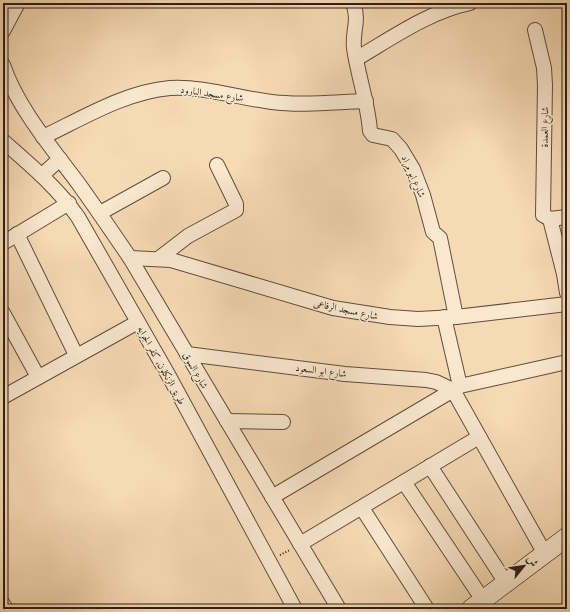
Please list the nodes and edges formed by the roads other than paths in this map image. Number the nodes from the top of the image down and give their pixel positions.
1 (18, 3) edge
2 (353, 3) edge
3 (470, 3) edge
4 (535, 30) dead end
5 (3, 31) edge
6 (356, 59) junction
7 (3, 67) edge
8 (366, 101) junction
9 (43, 137) junction
10 (3, 141) edge
11 (60, 159) junction
12 (218, 165) dead end
13 (42, 175) junction
14 (163, 178) dead end
15 (69, 203) junction
16 (100, 212) junction
17 (567, 216) edge
18 (550, 219) junction
19 (113, 233) junction
20 (17, 234) junction
21 (3, 242) edge
22 (93, 242) junction
23 (130, 258) junction
24 (158, 259) junction
25 (566, 274) edge
26 (567, 293) edge
27 (567, 304) edge
28 (3, 313) edge
29 (450, 317) junction
30 (138, 322) junction
31 (187, 354) junction
32 (76, 355) junction
33 (567, 362) edge
34 (38, 377) junction
35 (456, 388) junction
36 (3, 397) edge
37 (226, 421) junction
38 (284, 422) dead end
39 (479, 437) junction
40 (430, 466) junction
41 (404, 482) junction
42 (272, 497) junction
43 (362, 508) junction
44 (567, 537) edge
45 (300, 544) junction
46 (545, 554) junction
47 (506, 583) junction
48 (3, 604) edge
49 (477, 604) edge
50 (6, 609) edge
51 (296, 609) edge
52 (339, 609) edge
53 (427, 609) edge

1 - 5 street
2 - 6 street, شارع ابو مراد
3 - 6 street
4 - 18 street, شارع العمدة
6 - 8 street, شارع ابو مراد
7 - 9 street, شارع السوق
8 - 9 street, شارع مسجد البارود
8 - 29 street, شارع ابو مراد
9 - 11 street, شارع السوق
10 - 13 street, طريق الزنكلون, كفر الجرايه
11 - 13 street
11 - 16 street, شارع السوق
12 - 24 street
13 - 15 street, طريق الزنكلون, كفر الجرايه
14 - 16 street
15 - 20 street
15 - 22 street, طريق الزنكلون, كفر الجرايه
16 - 19 street, شارع السوق
17 - 18 street
18 - 25 street
19 - 22 street
19 - 23 street, شارع السوق
20 - 21 street
20 - 32 street
22 - 30 street, طريق الزنكلون, كفر الجرايه
23 - 24 street, شارع مسجد الرفاعى
23 - 31 street, شارع السوق
24 - 29 street, شارع مسجد الرفاعى
25 - 26 street
27 - 29 street, شارع مسجد الرفاعى
28 - 34 street
29 - 35 street
30 - 32 street
30 - 51 street, طريق الزنكلون, كفر الجرايه
31 - 35 street, شارع ابو السعود
31 - 37 street, شارع السوق
32 - 34 street
33 - 35 street
34 - 36 street
35 - 39 street
35 - 42 street
37 - 38 street
37 - 42 street, شارع السوق
39 - 40 street
39 - 46 street
40 - 41 street
40 - 47 street
41 - 43 street
41 - 49 street
42 - 45 street, شارع السوق
43 - 45 street
43 - 53 street
44 - 46 street
45 - 52 street, شارع السوق
46 - 47 street
47 - 49 street
48 - 50 street

